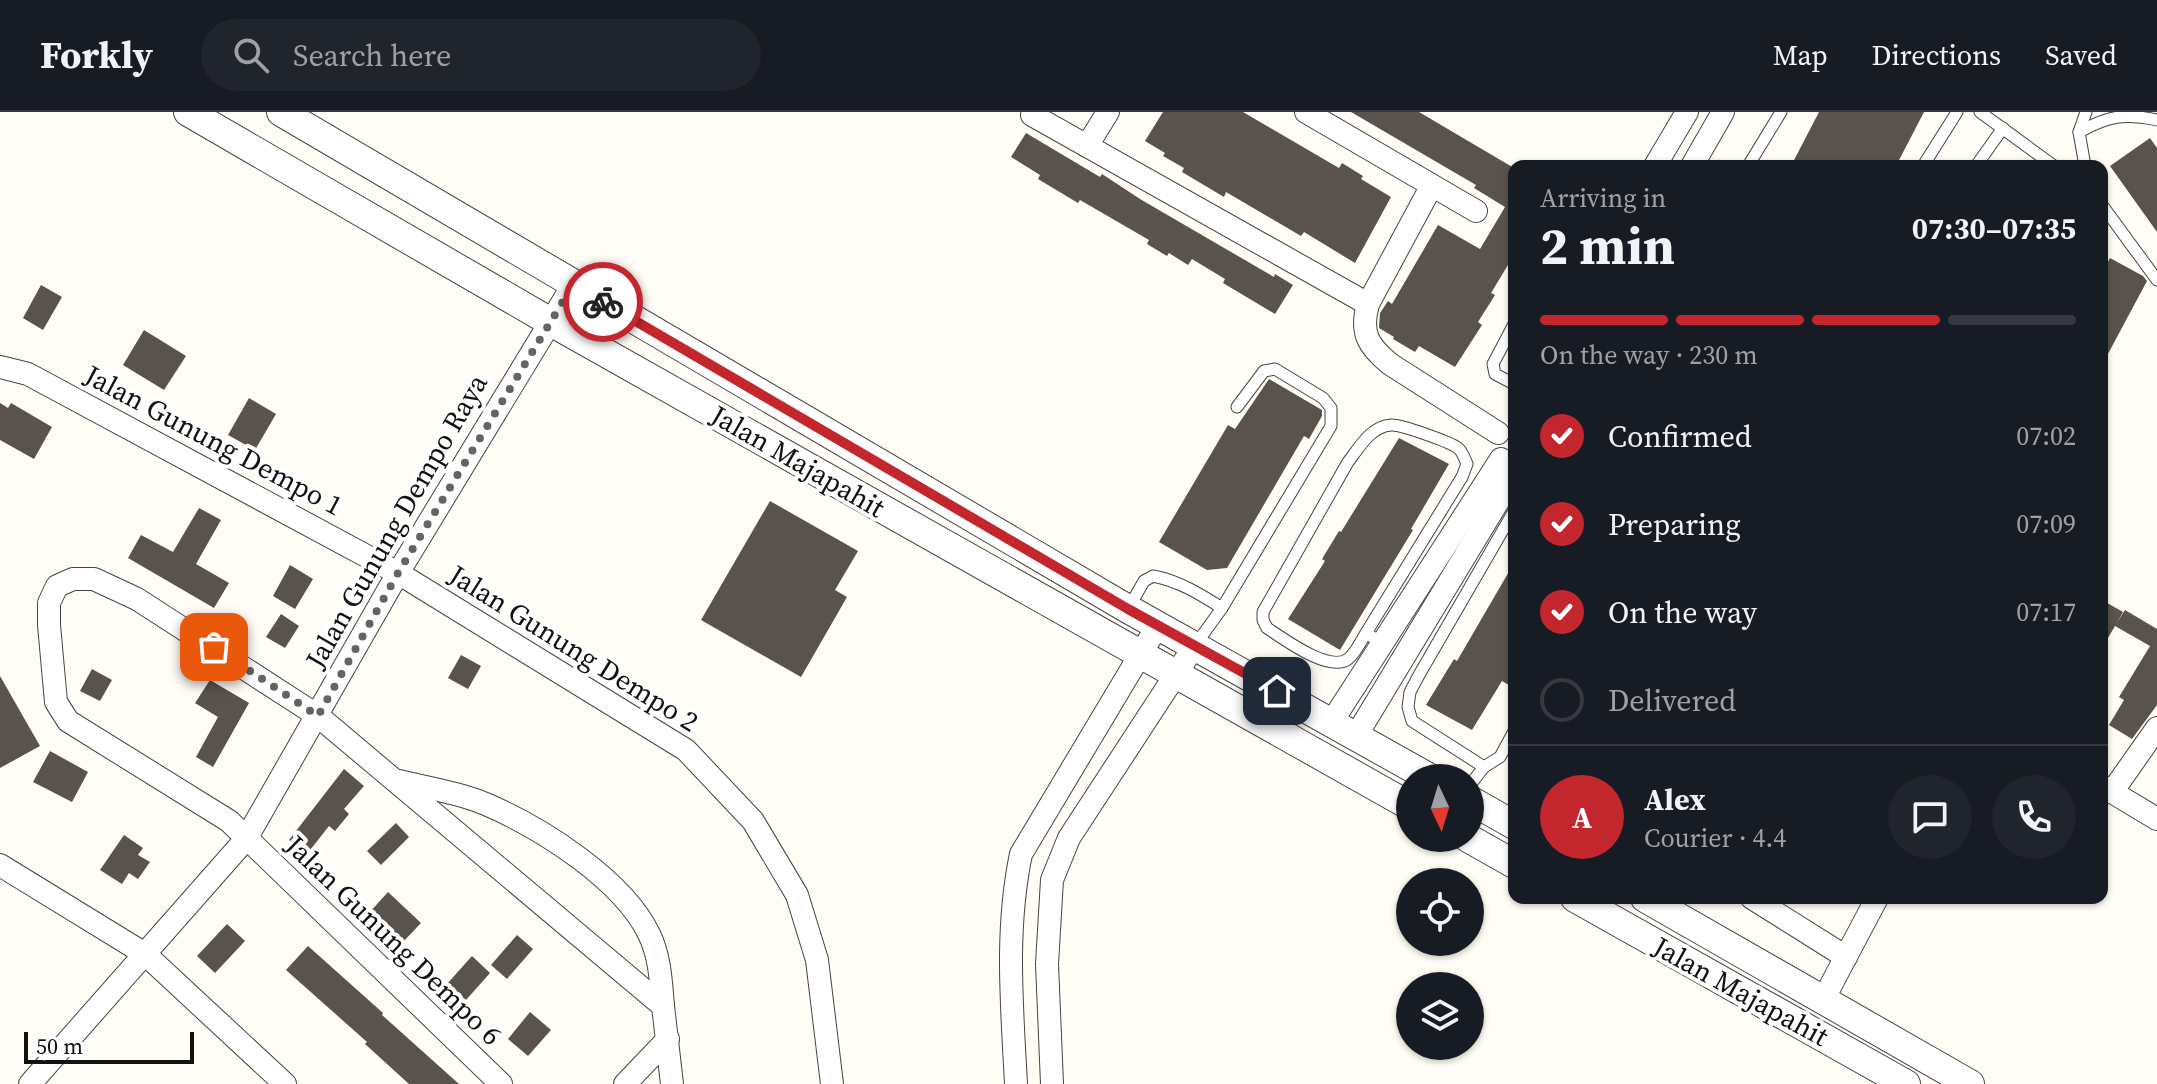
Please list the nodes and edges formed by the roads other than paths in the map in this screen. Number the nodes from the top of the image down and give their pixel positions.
1 (188, 112) edge
2 (281, 112) edge
3 (1108, 112) edge
4 (1306, 112) edge
5 (1687, 112) edge
6 (1723, 112) edge
7 (1781, 112) edge
8 (1957, 112) edge
9 (1980, 112) edge
10 (2086, 112) edge
11 (1032, 115) dead end
12 (2157, 120) edge
13 (2003, 128) junction
14 (2079, 132) junction
15 (1087, 146) junction
16 (1659, 160) edge
17 (1695, 160) edge
18 (1752, 160) edge
19 (1927, 160) edge
20 (1980, 160) edge
21 (2046, 160) edge
22 (2084, 160) edge
23 (1431, 187) junction
24 (1476, 211) dead end
25 (2108, 213) edge
26 (2157, 280) edge
27 (573, 285) junction
28 (1368, 304) junction
29 (549, 321) junction
30 (1508, 335) edge
31 (0, 367) edge
32 (1508, 381) edge
33 (1237, 407) dead end
34 (1506, 428) edge
35 (1508, 464) edge
36 (1508, 470) edge
37 (1508, 470) edge
38 (1508, 521) edge
39 (398, 573) junction
40 (1222, 608) junction
41 (1128, 609) junction
42 (1158, 625) junction
43 (1374, 638) junction
44 (1195, 645) junction
45 (1140, 656) junction
46 (1177, 676) junction
47 (318, 716) junction
48 (2157, 728) edge
49 (1344, 730) junction
50 (1508, 742) edge
51 (1405, 764) edge
52 (1479, 764) edge
53 (1484, 767) edge
54 (394, 780) junction
55 (2108, 788) edge
56 (2108, 790) edge
57 (1396, 798) edge
58 (1484, 808) edge
59 (2157, 819) edge
60 (1508, 822) edge
61 (246, 839) junction
62 (1484, 847) edge
63 (1508, 861) edge
64 (0, 865) edge
65 (1586, 904) edge
66 (1655, 904) edge
67 (1762, 904) edge
68 (1874, 904) edge
69 (145, 954) junction
70 (1846, 957) junction
71 (1823, 1000) junction
72 (663, 1006) junction
73 (1879, 1032) junction
74 (668, 1039) junction
75 (1863, 1059) junction
76 (30, 1084) edge
77 (285, 1084) edge
78 (501, 1084) edge
79 (625, 1084) edge
80 (672, 1084) edge
81 (832, 1084) edge
82 (1016, 1084) edge
83 (1052, 1084) edge
84 (1906, 1084) edge
85 (1970, 1084) edge

1 - 29 street, Jalan Majapahit
2 - 27 street, Jalan Majapahit
3 - 15 street
4 - 23 street
5 - 16 street
6 - 17 street
7 - 18 lane
8 - 19 lane
9 - 13 lane
10 - 14 lane
11 - 15 street
12 - 14 lane
13 - 20 lane
13 - 21 lane
14 - 22 lane
15 - 28 street
23 - 24 street
23 - 28 street
25 - 26 lane
27 - 29 street, Jalan Gunung Dempo Raya
27 - 41 street, Jalan Majapahit
28 - 34 street
29 - 39 street, Jalan Gunung Dempo Raya
29 - 45 street, Jalan Majapahit
30 - 32 lane
31 - 39 street, Jalan Gunung Dempo 1
33 - 40 lane
34 - 35 street
36 - 43 street
37 - 49 street
38 - 52 lane
39 - 47 street, Jalan Gunung Dempo Raya
39 - 81 street, Jalan Gunung Dempo 2
40 - 41 lane
40 - 44 lane
41 - 42 street, Jalan Majapahit
42 - 44 street, Jalan Majapahit
42 - 45 street
43 - 43 lane
43 - 49 street
44 - 46 street
44 - 49 street, Jalan Majapahit
45 - 46 street, Jalan Majapahit
45 - 82 street
46 - 57 street, Jalan Majapahit
46 - 83 street
47 - 54 street
47 - 61 street, Jalan Gunung Dempo Raya
47 - 61 street, Jalan Gunung Dempo 6
48 - 55 street
49 - 51 street, Jalan Majapahit
50 - 53 lane
54 - 72 street
54 - 72 street
56 - 59 street
58 - 60 street
61 - 69 street, Jalan Gunung Dempo Raya
61 - 78 street, Jalan Gunung Dempo 6
62 - 63 street
64 - 69 street
65 - 75 street, Jalan Majapahit
66 - 71 street, Jalan Majapahit
67 - 70 street
68 - 70 street
69 - 76 street, Jalan Gunung Dempo Raya
69 - 77 street
70 - 71 street
71 - 73 street, Jalan Majapahit
72 - 74 street
73 - 75 street
73 - 85 street, Jalan Majapahit
74 - 79 street
74 - 80 street
75 - 84 street, Jalan Majapahit

